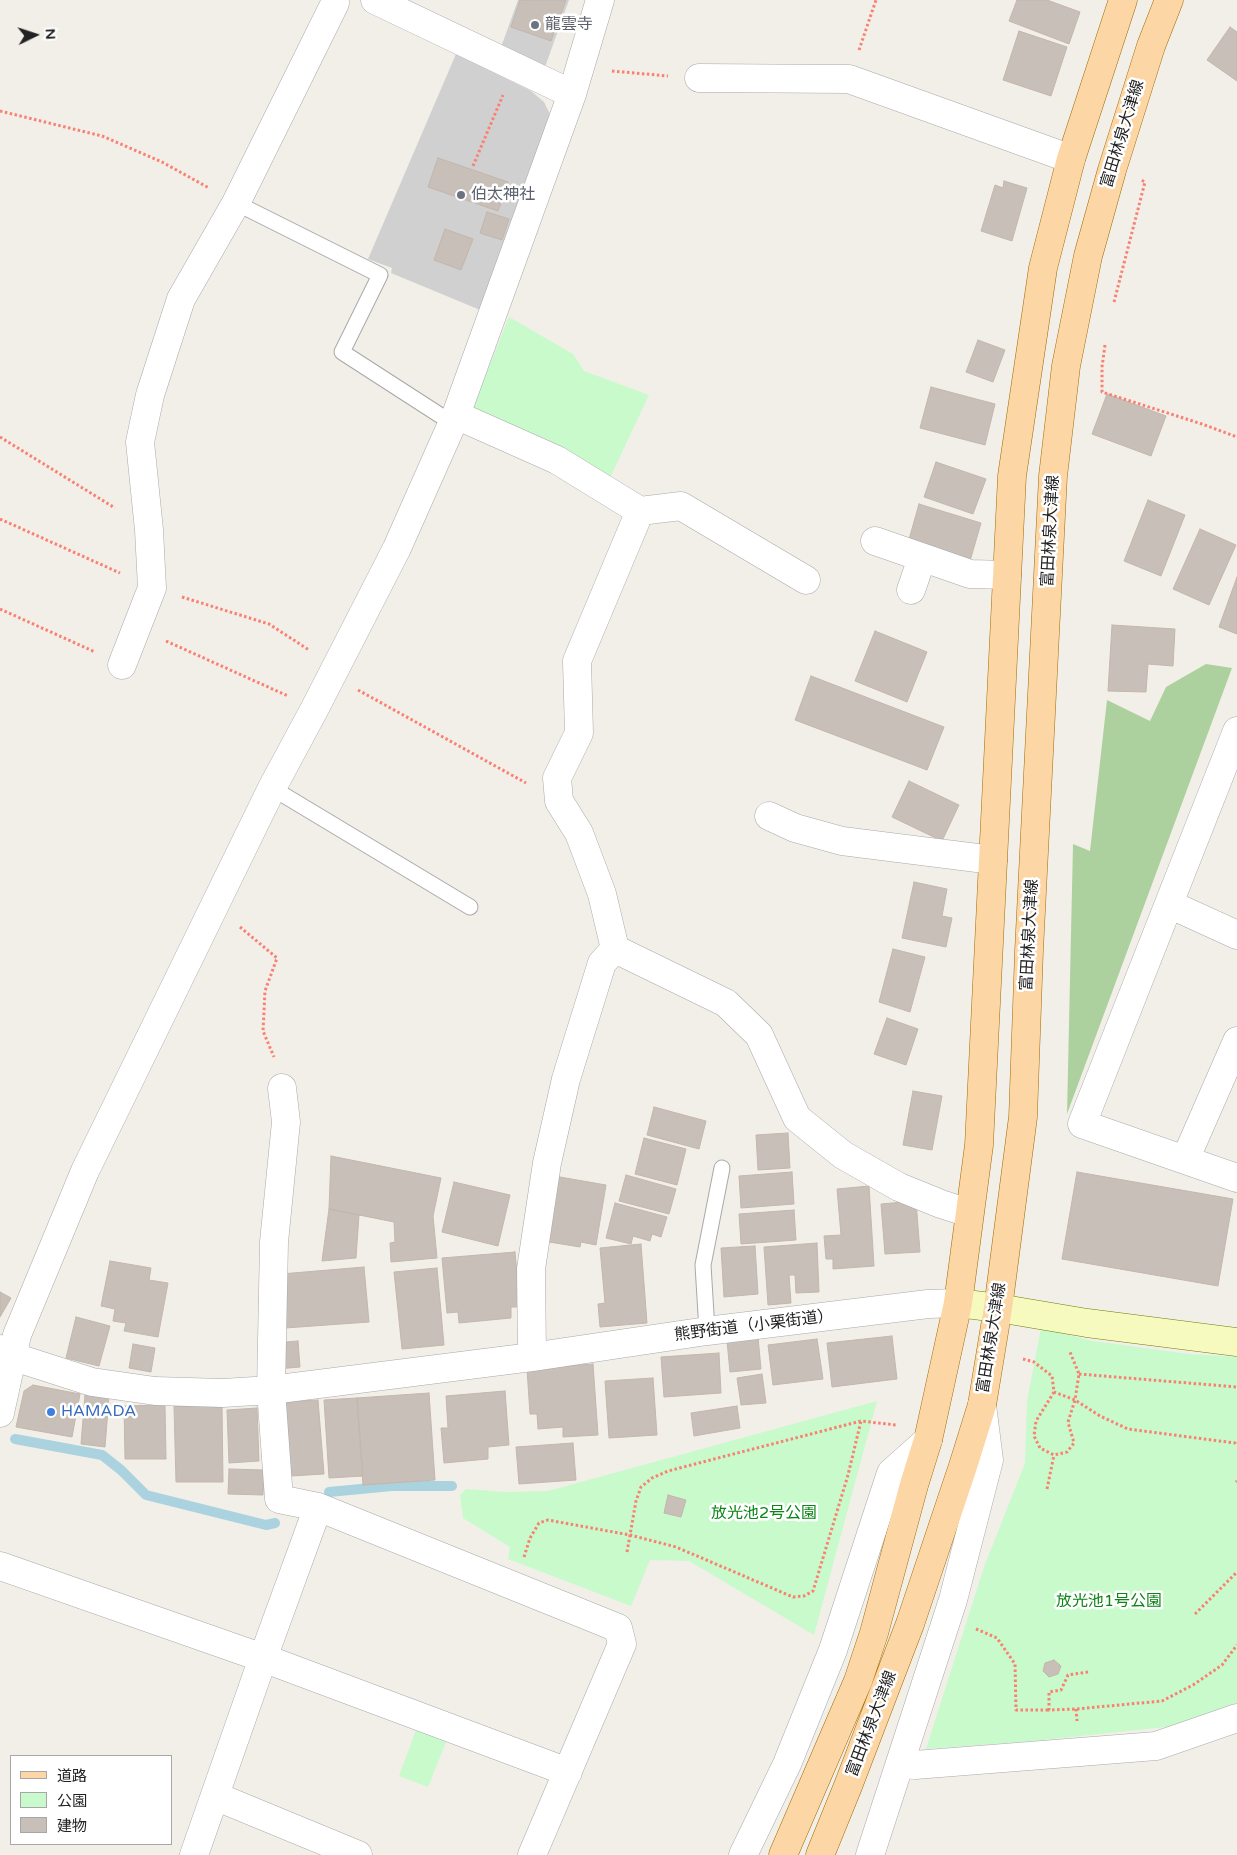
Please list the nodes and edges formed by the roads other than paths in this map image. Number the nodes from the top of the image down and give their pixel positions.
1 (375, 0) edge
2 (600, 0) edge
3 (1123, 0) edge
4 (1169, 0) edge
5 (333, 1) edge
6 (699, 78) road end
7 (576, 81) junction
8 (1071, 158) junction
9 (236, 203) junction
10 (454, 419) junction
11 (640, 511) junction
12 (875, 541) dead end
13 (922, 558) junction
14 (1007, 575) junction
15 (806, 580) dead end
16 (911, 590) dead end
17 (122, 665) road end
18 (1237, 731) edge
19 (272, 788) junction
20 (769, 816) dead end
21 (994, 860) junction
22 (1169, 904) junction
23 (470, 906) dead end
24 (1237, 935) edge
25 (615, 949) junction
26 (1237, 1041) edge
27 (282, 1088) road end
28 (1185, 1160) junction
29 (722, 1168) dead end
30 (1237, 1178) edge
31 (969, 1213) junction
32 (958, 1303) junction
33 (998, 1308) junction
34 (707, 1331) junction
35 (1237, 1342) edge
36 (7, 1353) edge
37 (532, 1357) junction
38 (271, 1390) junction
39 (982, 1405) junction
40 (0, 1413) edge
41 (928, 1440) junction
42 (318, 1507) junction
43 (0, 1566) edge
44 (262, 1658) junction
45 (1237, 1718) edge
46 (900, 1763) junction
47 (568, 1772) junction
48 (215, 1796) junction
49 (194, 1855) edge
50 (358, 1855) edge
51 (532, 1855) edge
52 (743, 1855) edge
53 (783, 1855) edge
54 (820, 1855) edge
55 (870, 1855) edge

1 - 7 street
2 - 7 street
3 - 8 main road, 富田林泉大津線
4 - 33 main road, 富田林泉大津線
5 - 9 street
6 - 8 street
7 - 10 street
8 - 14 main road, 富田林泉大津線
9 - 10 lane
9 - 17 street
10 - 11 street
10 - 19 street
11 - 15 street
11 - 25 street
12 - 13 street
13 - 14 street
13 - 16 street
14 - 21 main road, 富田林泉大津線
18 - 22 street
19 - 23 lane
19 - 36 street
20 - 21 street
21 - 31 main road, 富田林泉大津線
22 - 24 street
22 - 28 street
25 - 31 street
25 - 37 street
26 - 28 street
27 - 38 street
28 - 30 street
29 - 34 lane
31 - 32 main road, 富田林泉大津線
32 - 33 street, 熊野街道（小栗街道）
32 - 34 street, 熊野街道（小栗街道）
32 - 41 main road, 富田林泉大津線
33 - 35 street, 熊野街道（小栗街道）
33 - 39 main road, 富田林泉大津線
34 - 37 street, 熊野街道（小栗街道）
36 - 38 street, 熊野街道（小栗街道）
36 - 40 street
37 - 38 street, 熊野街道（小栗街道）
38 - 42 street
39 - 46 street
39 - 54 main road, 富田林泉大津線
41 - 52 street
41 - 53 main road, 富田林泉大津線
42 - 44 street
42 - 47 street
43 - 44 street
44 - 47 street
44 - 48 street
45 - 46 street
46 - 55 street
47 - 51 street
48 - 49 street
48 - 50 street

